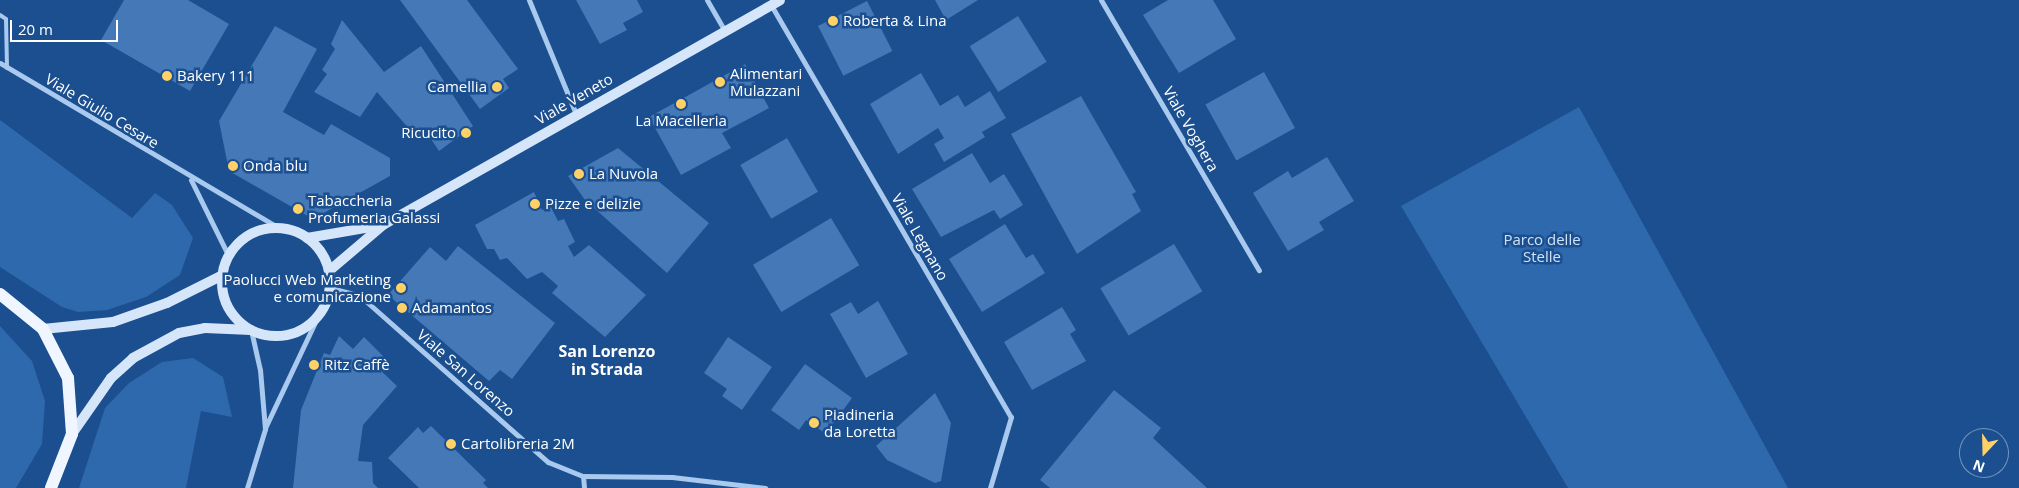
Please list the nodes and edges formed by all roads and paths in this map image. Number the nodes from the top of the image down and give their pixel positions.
1 (529, 0) edge
2 (707, 0) edge
3 (1101, 0) edge
4 (776, 3) edge
5 (0, 15) edge
6 (725, 31) junction
7 (0, 63) edge
8 (7, 68) junction
9 (576, 114) junction
10 (191, 180) junction
11 (382, 225) junction
12 (281, 229) junction
13 (306, 238) junction
14 (229, 256) junction
15 (1259, 270) dead end
16 (329, 271) junction
17 (223, 275) junction
18 (330, 288) junction
19 (0, 294) edge
20 (317, 318) junction
21 (43, 330) junction
22 (251, 330) junction
23 (265, 429) junction
24 (72, 434) junction
25 (583, 476) junction
26 (51, 488) edge
27 (247, 488) edge
28 (584, 488) edge
29 (765, 488) edge
30 (990, 488) edge

1 - 9 street
2 - 6 street
3 - 15 street, Viale Voghera
4 - 6 main road, Viale Veneto
4 - 30 street, Viale Legnano
5 - 8 lane
6 - 9 main road, Viale Veneto
7 - 8 street, Viale Giulio Cesare
8 - 10 street, Viale Giulio Cesare
9 - 11 main road, Viale Veneto
10 - 12 street, Viale Giulio Cesare
10 - 14 street
11 - 13 main road, Viale Veneto
11 - 16 main road, Viale Veneto
12 - 13 main road
12 - 14 main road
13 - 16 main road
14 - 17 main road
16 - 18 main road
17 - 21 main road
17 - 22 main road
18 - 20 main road
18 - 25 street, Viale San Lorenzo
19 - 21 main road
20 - 22 main road
20 - 23 street
21 - 24 main road
22 - 23 street
22 - 24 main road
23 - 27 street
24 - 26 main road
25 - 28 street
25 - 29 street, Viale San Lorenzo

